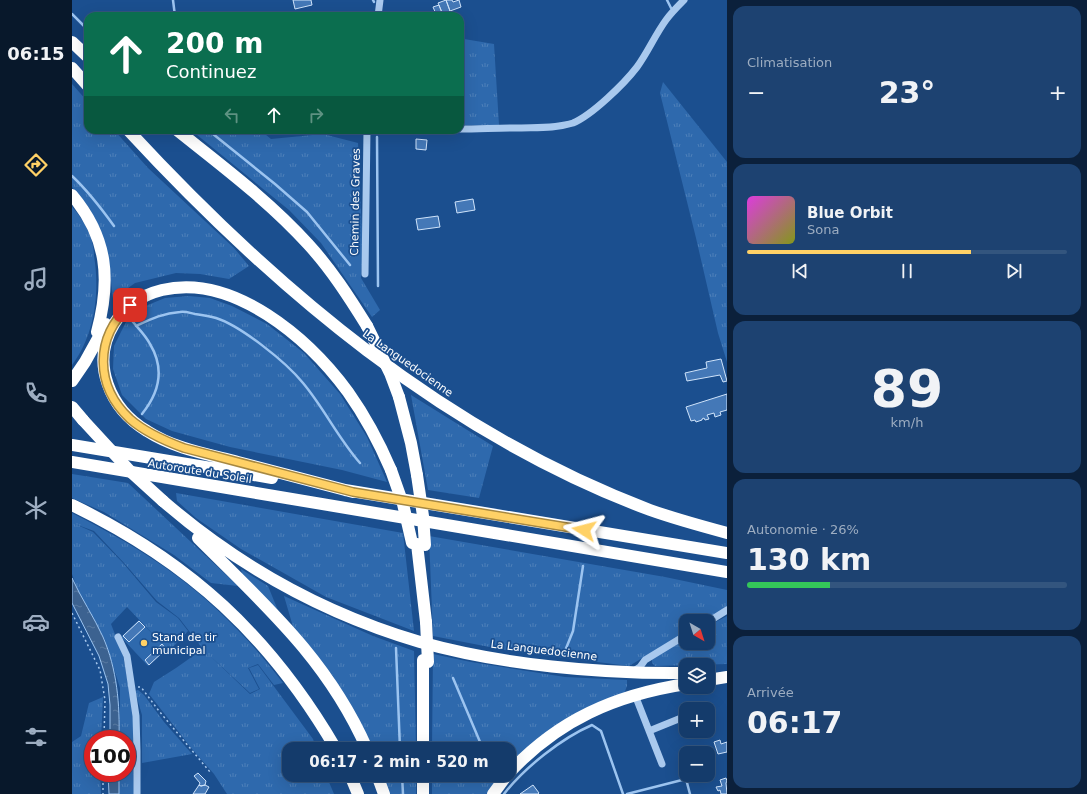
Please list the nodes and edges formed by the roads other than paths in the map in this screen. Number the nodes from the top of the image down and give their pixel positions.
1 (380, 0) edge
2 (684, 0) edge
3 (378, 12) edge
4 (72, 42) edge
5 (84, 53) edge
6 (72, 68) edge
7 (84, 82) edge
8 (464, 129) edge
9 (132, 134) edge
10 (182, 134) edge
11 (367, 134) edge
12 (72, 195) edge
13 (365, 274) dead end
14 (93, 348) junction
15 (72, 381) edge
16 (72, 407) edge
17 (72, 445) edge
18 (72, 462) edge
19 (394, 470) junction
20 (353, 492) junction
21 (162, 501) junction
22 (72, 505) edge
23 (727, 533) edge
24 (418, 544) junction
25 (727, 554) edge
26 (727, 572) edge
27 (727, 610) edge
28 (715, 618) edge
29 (118, 637) dead end
30 (679, 639) edge
31 (426, 661) junction
32 (634, 672) junction
33 (715, 672) edge
34 (727, 672) edge
35 (679, 673) edge
36 (727, 677) edge
37 (715, 679) edge
38 (679, 686) edge
39 (635, 695) junction
40 (679, 719) edge
41 (649, 731) junction
42 (332, 742) edge
43 (363, 742) edge
44 (423, 742) edge
45 (428, 742) edge
46 (662, 764) dead end
47 (516, 765) edge
48 (353, 782) edge
49 (380, 782) edge
50 (423, 782) edge
51 (428, 782) edge
52 (502, 782) edge
53 (137, 794) edge
54 (358, 794) edge
55 (384, 794) edge
56 (423, 794) edge
57 (428, 794) edge
58 (493, 794) edge

1 - 3 street
2 - 8 street
4 - 5 highway
6 - 7 highway
9 - 23 highway, La Languedocienne
10 - 24 highway, bridge
11 - 13 street, Chemin des Graves
12 - 14 highway
14 - 15 highway
14 - 19 highway
16 - 21 highway, La Languedocienne, bridge
17 - 20 highway, Autoroute du Soleil
18 - 26 highway, Autoroute du Soleil
19 - 20 highway
19 - 24 highway
20 - 25 highway, Autoroute du Soleil
21 - 32 highway, La Languedocienne
21 - 43 highway
22 - 42 highway
24 - 31 highway, bridge
27 - 28 street
29 - 53 street
30 - 32 street
31 - 44 highway
31 - 45 highway
32 - 35 highway, La Languedocienne
33 - 34 highway
36 - 37 highway
38 - 39 highway
39 - 41 street
39 - 47 highway
40 - 41 street
41 - 46 street
48 - 54 highway
49 - 55 highway
50 - 56 highway
51 - 57 highway
52 - 58 highway

